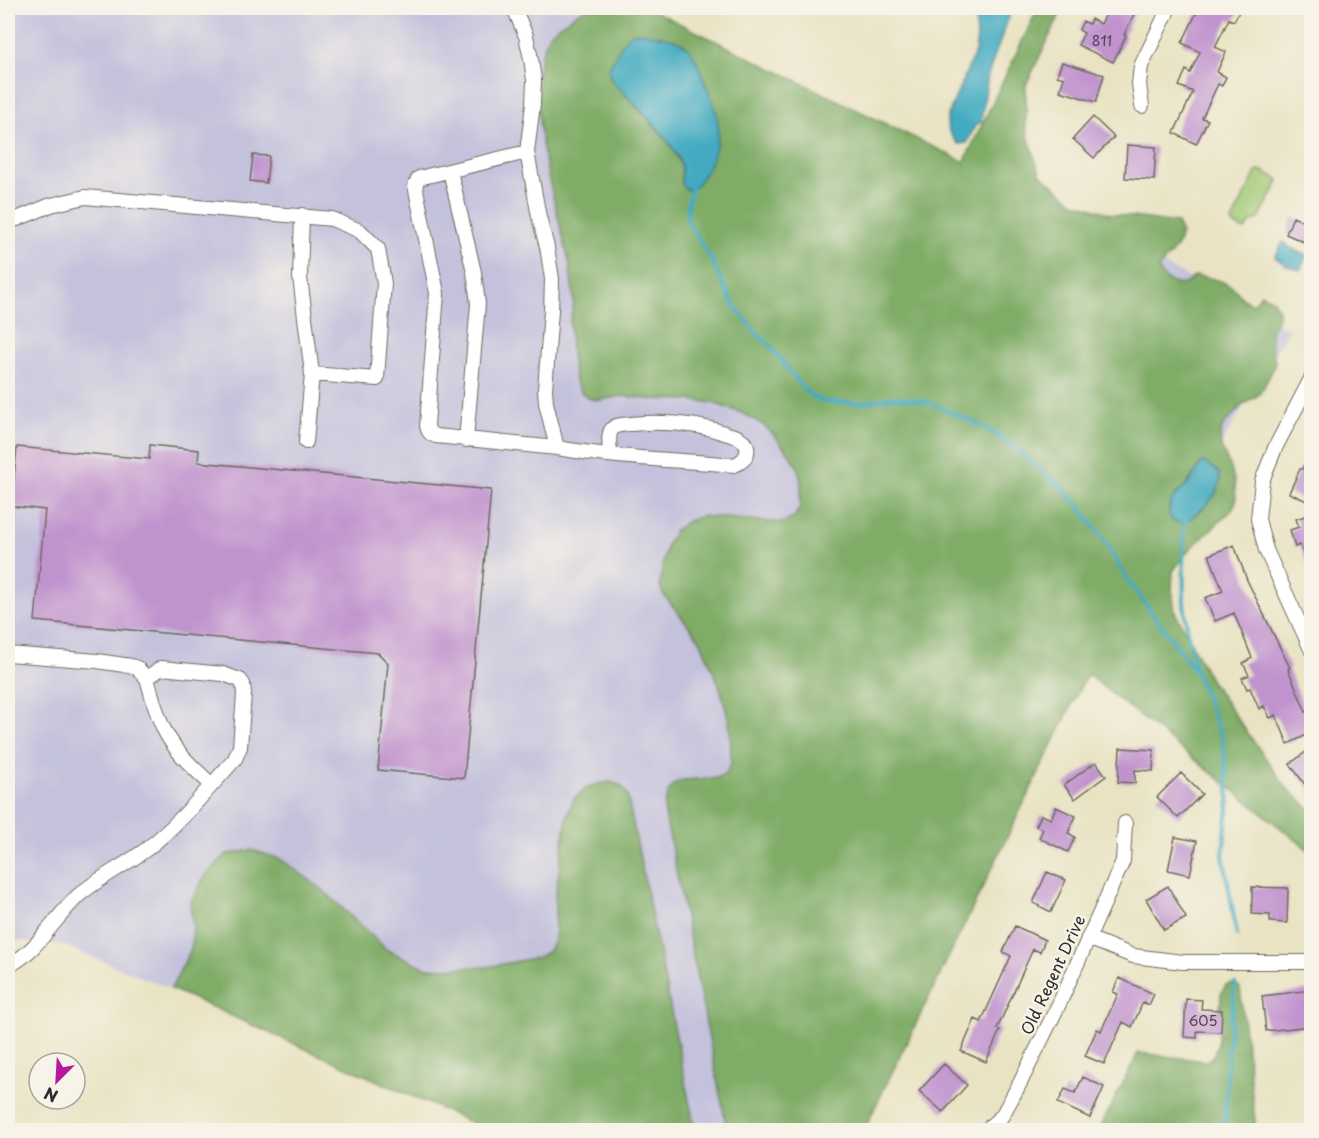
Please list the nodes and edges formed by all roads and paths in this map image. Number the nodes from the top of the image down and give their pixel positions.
1 (514, 8) edge
2 (1169, 8) edge
3 (1142, 106) dead end
4 (527, 152) junction
5 (450, 171) junction
6 (303, 215) junction
7 (8, 218) edge
8 (312, 374) junction
9 (1311, 377) edge
10 (466, 440) junction
11 (306, 442) dead end
12 (557, 448) junction
13 (610, 454) junction
14 (1311, 651) edge
15 (8, 654) edge
16 (147, 678) junction
17 (212, 785) junction
18 (1125, 823) dead end
19 (1088, 938) junction
20 (1311, 962) edge
21 (8, 966) edge
22 (986, 1131) edge

1 - 4 street
2 - 3 street
4 - 5 street
4 - 12 street
5 - 10 street
5 - 10 street
6 - 7 street
6 - 8 street
6 - 8 street
8 - 11 street
9 - 14 street
10 - 12 street
12 - 13 street
13 - 13 street
15 - 16 street
16 - 17 street
16 - 17 street
17 - 21 street
18 - 19 street, Old Regent Drive
19 - 20 street
19 - 22 street, Old Regent Drive

